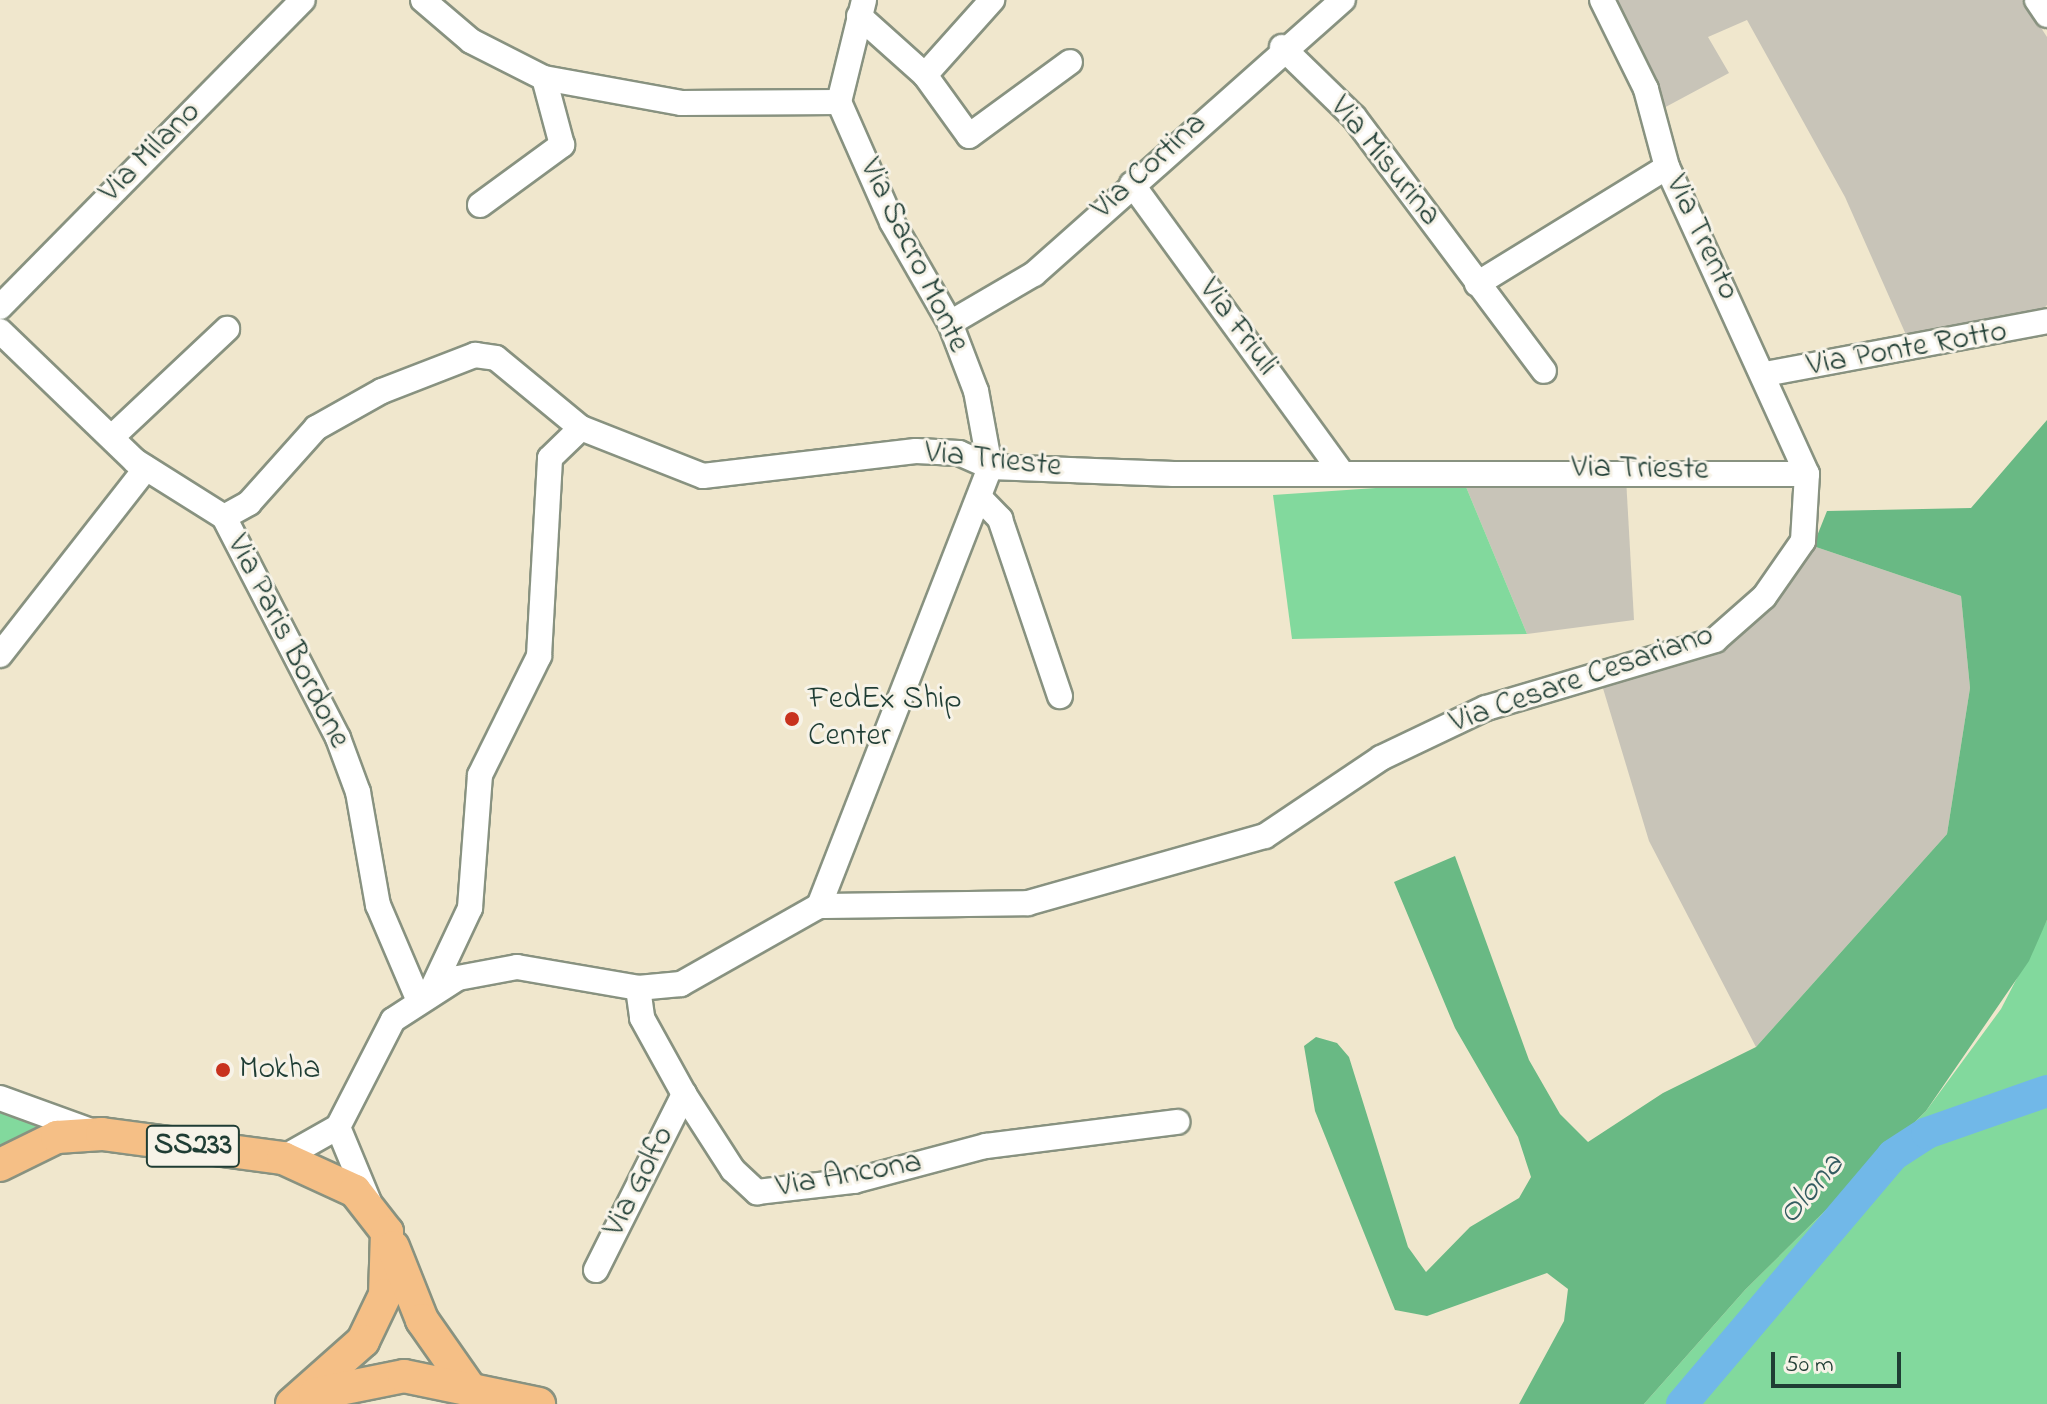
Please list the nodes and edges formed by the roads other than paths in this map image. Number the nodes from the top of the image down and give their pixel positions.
1 (303, 0) edge
2 (423, 0) edge
3 (992, 0) edge
4 (1343, 0) edge
5 (1602, 0) edge
6 (2037, 0) edge
7 (861, 8) edge
8 (2047, 15) edge
9 (1288, 43) junction
10 (1070, 62) dead end
11 (925, 75) junction
12 (544, 78) junction
13 (839, 102) junction
14 (1667, 167) junction
15 (1132, 184) junction
16 (480, 205) dead end
17 (1477, 284) junction
18 (0, 307) edge
19 (2047, 321) edge
20 (950, 323) junction
21 (227, 329) dead end
22 (0, 331) edge
23 (1544, 371) dead end
24 (1765, 374) junction
25 (581, 428) junction
26 (112, 437) junction
27 (990, 467) junction
28 (146, 468) junction
29 (1342, 473) junction
30 (1807, 474) junction
31 (981, 499) junction
32 (224, 517) junction
33 (0, 655) edge
34 (1060, 696) dead end
35 (819, 906) junction
36 (638, 988) junction
37 (424, 995) junction
38 (684, 1094) junction
39 (0, 1098) edge
40 (1177, 1122) dead end
41 (338, 1127) junction
42 (102, 1134) junction
43 (283, 1158) junction
44 (0, 1165) edge
45 (379, 1219) junction
46 (596, 1270) dead end
47 (452, 1391) edge
48 (294, 1402) edge
49 (539, 1404) edge

1 - 18 street, Via Milano
2 - 12 street
3 - 11 street
4 - 9 street, Via Cortina
5 - 14 street, Via Trento
6 - 8 street
7 - 11 street
7 - 13 street
9 - 15 street, Via Cortina
9 - 17 street, Via Misurina
10 - 11 street
12 - 13 street
12 - 16 street
13 - 20 street, Via Sacro Monte
14 - 17 street
14 - 24 street, Via Trento
15 - 20 street, Via Cortina
15 - 29 street, Via Friuli
17 - 23 street, Via Misurina
19 - 24 street, Via Ponte Rotto
20 - 27 street, Via Sacro Monte
21 - 26 street
22 - 26 street, Via Paris Bordone
24 - 30 street, Via Trento
25 - 27 street, Via Trieste
25 - 32 street, Via Trieste
25 - 37 street
26 - 28 street, Via Paris Bordone
27 - 29 street, Via Trieste
27 - 31 street, Via Sacro Monte
28 - 32 street, Via Paris Bordone
28 - 33 street
29 - 30 street, Via Trieste
30 - 35 street, Via Cesare Cesariano
31 - 34 street
31 - 35 street, Via Sacro Monte
32 - 37 street, Via Paris Bordone
35 - 36 street, Via Cesare Cesariano
36 - 37 street, Via Cesare Cesariano
36 - 38 street, Via Ancona
37 - 41 street
38 - 40 street, Via Ancona
38 - 46 street, Via Golfo
39 - 42 street
41 - 43 street
41 - 45 street
42 - 43 main road, SS233
42 - 44 main road, SS233
43 - 45 main road, SS233
45 - 47 main road
45 - 48 main road
47 - 48 main road
47 - 49 main road

